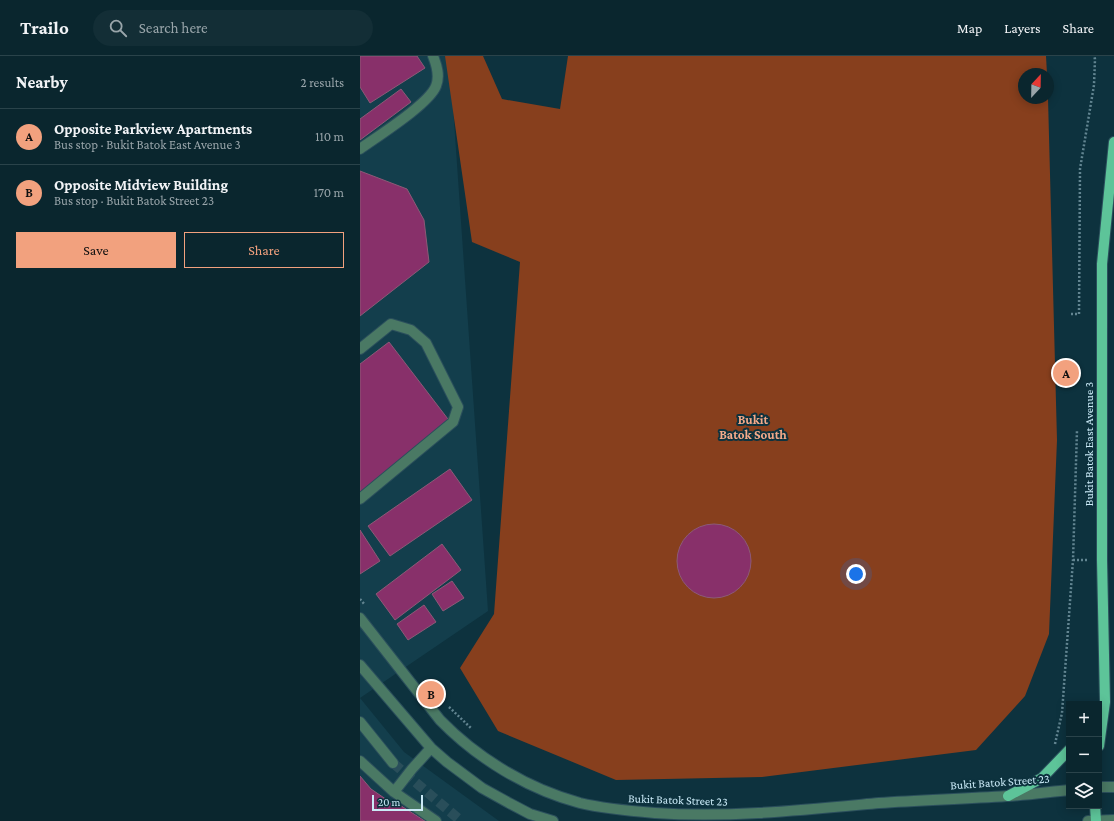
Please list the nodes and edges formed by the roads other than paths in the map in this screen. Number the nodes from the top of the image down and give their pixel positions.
1 (433, 56) edge
2 (1114, 142) edge
3 (360, 149) edge
4 (360, 349) edge
5 (360, 499) edge
6 (360, 618) edge
7 (360, 665) edge
8 (1102, 701) edge
9 (360, 722) edge
10 (431, 748) junction
11 (1066, 753) edge
12 (360, 761) edge
13 (393, 763) tunnel mouth
14 (1102, 787) edge
15 (1114, 787) edge
16 (1066, 790) edge
17 (394, 792) junction
18 (1008, 796) junction
19 (1095, 809) edge
20 (529, 818) edge
21 (695, 818) edge
22 (1114, 820) edge
23 (436, 821) edge
24 (553, 821) edge
25 (1093, 821) edge

1 - 3 street
2 - 8 main road, Bukit Batok East Avenue 3
4 - 5 street
6 - 21 street, Bukit Batok Street 23
7 - 10 street
9 - 13 street
10 - 17 street
10 - 20 street
11 - 18 main road
12 - 17 street
14 - 15 street
16 - 18 street, Bukit Batok Street 23
17 - 23 street
18 - 21 street, Bukit Batok Street 23
19 - 25 main road
20 - 24 street
22 - 25 street

